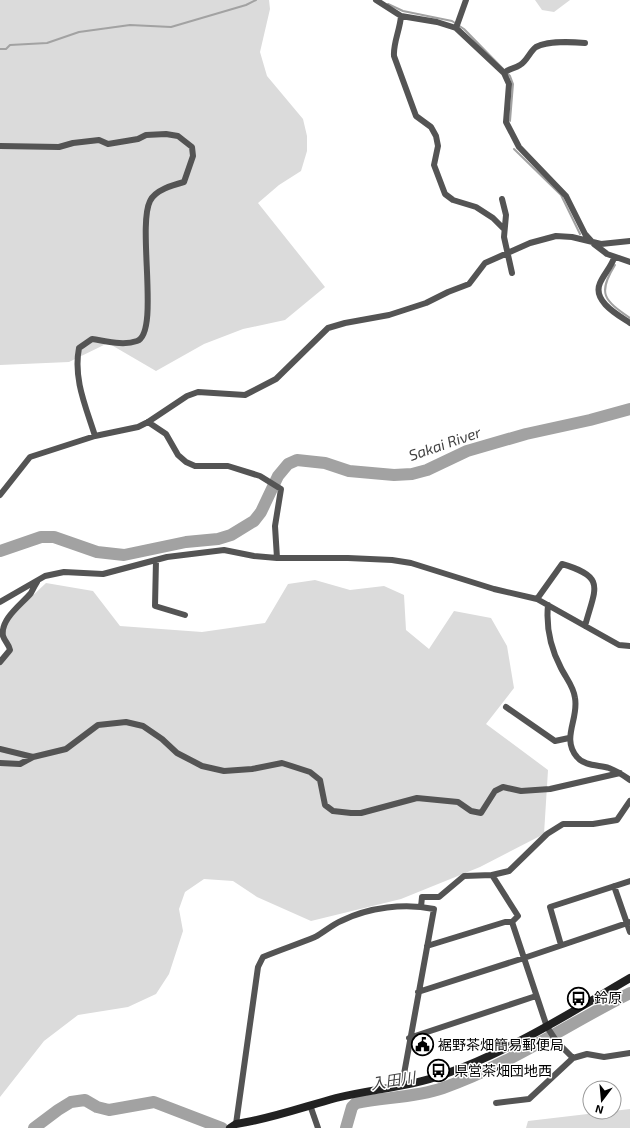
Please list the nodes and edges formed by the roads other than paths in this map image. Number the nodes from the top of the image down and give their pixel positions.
1 (376, 0) edge
2 (466, 0) edge
3 (401, 16) junction
4 (457, 26) junction
5 (585, 43) dead end
6 (505, 72) junction
7 (0, 146) edge
8 (502, 199) dead end
9 (504, 229) junction
10 (630, 240) edge
11 (594, 244) junction
12 (509, 253) junction
13 (614, 258) junction
14 (630, 262) edge
15 (512, 273) dead end
16 (630, 323) edge
17 (148, 422) junction
18 (95, 436) junction
19 (0, 495) edge
20 (277, 558) junction
21 (156, 560) junction
22 (38, 580) junction
23 (537, 599) junction
24 (0, 602) edge
25 (548, 605) junction
26 (185, 615) dead end
27 (585, 626) junction
28 (630, 646) edge
29 (0, 662) edge
30 (506, 707) dead end
31 (570, 738) junction
32 (0, 749) edge
33 (33, 757) junction
34 (0, 763) edge
35 (620, 773) junction
36 (630, 780) edge
37 (630, 801) edge
38 (492, 875) junction
39 (630, 880) edge
40 (614, 886) junction
41 (421, 907) junction
42 (512, 922) junction
43 (629, 922) edge
44 (630, 932) edge
45 (561, 945) junction
46 (427, 946) junction
47 (524, 958) junction
48 (630, 978) edge
49 (418, 992) junction
50 (536, 996) junction
51 (549, 1030) junction
52 (409, 1038) junction
53 (630, 1053) edge
54 (573, 1058) junction
55 (402, 1085) junction
56 (496, 1103) dead end
57 (310, 1105) junction
58 (233, 1126) edge
59 (318, 1128) edge

1 - 3 street
2 - 4 street
3 - 4 street
3 - 9 street
4 - 6 street
5 - 6 street
6 - 11 street
7 - 18 street
8 - 9 street
9 - 12 street
10 - 11 street
11 - 12 street
11 - 13 street
12 - 15 street
12 - 17 street
13 - 14 street
13 - 16 street
17 - 18 street
17 - 20 street
18 - 19 street
20 - 21 street
20 - 23 street
21 - 22 street
21 - 26 street
22 - 24 street
22 - 29 street
23 - 25 street
23 - 27 street
25 - 27 street
25 - 31 street
27 - 28 street
30 - 31 street
31 - 35 street
32 - 33 street
33 - 34 street
33 - 35 street
35 - 36 street
37 - 38 street
38 - 41 street
38 - 42 street
39 - 40 street
40 - 43 street
40 - 45 street
41 - 46 street
41 - 58 street
42 - 46 street
42 - 47 street
43 - 44 street
43 - 45 street
45 - 47 street
46 - 49 street
47 - 49 street
47 - 50 street
48 - 51 street
49 - 52 street
50 - 51 street
50 - 52 street
51 - 54 street
51 - 55 street
52 - 55 street
53 - 54 street
54 - 56 street
55 - 57 street
57 - 58 street
57 - 59 street

